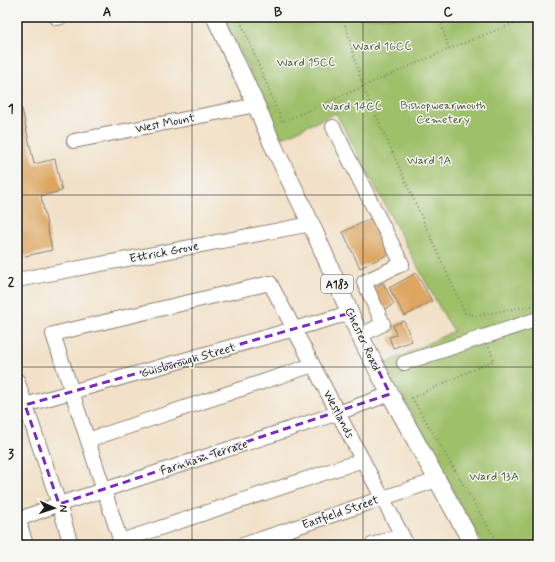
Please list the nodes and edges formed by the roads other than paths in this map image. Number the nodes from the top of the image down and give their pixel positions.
1 (215, 17) edge
2 (256, 105) junction
3 (333, 127) dead end
4 (74, 141) dead end
5 (310, 224) junction
6 (17, 280) edge
7 (350, 312) junction
8 (538, 319) edge
9 (294, 330) junction
10 (360, 336) junction
11 (404, 364) dead end
12 (313, 365) junction
13 (17, 380) edge
14 (72, 392) junction
15 (390, 394) junction
16 (25, 405) junction
17 (338, 413) junction
18 (88, 440) junction
19 (363, 460) junction
20 (438, 480) junction
21 (104, 490) junction
22 (383, 498) junction
23 (59, 504) junction
24 (17, 519) edge
25 (405, 540) edge
26 (122, 543) edge
27 (26, 545) edge
28 (71, 545) edge
29 (243, 545) edge
30 (372, 545) edge
31 (473, 545) edge

1 - 2 main road, Chester Road / A183
2 - 4 street, West Mount
2 - 5 main road, Chester Road / A183
3 - 10 street
5 - 6 street, Ettrick Grove
5 - 7 main road, Chester Road / A183
7 - 9 street, Guisborough Street
7 - 10 main road, Chester Road / A183
8 - 11 street
9 - 12 street, Westlands
9 - 14 street, Guisborough Street
9 - 14 street, Westlands
10 - 15 main road, Chester Road / A183
12 - 17 street, Westlands
12 - 18 street
13 - 16 street
14 - 16 street, Guisborough Street
14 - 18 street
15 - 17 street, Farnham Terrace
15 - 20 main road, Chester Road / A183
16 - 23 street
17 - 19 street, Westlands
17 - 21 street, Farnham Terrace
18 - 21 street
19 - 22 street, Westlands
19 - 26 street
20 - 22 street, Eastfield Street
20 - 31 main road, Chester Road / A183
21 - 23 street, Farnham Terrace
21 - 26 street
22 - 25 street, Westlands
22 - 29 street, Eastfield Street
23 - 24 street, Farnham Terrace
23 - 28 street
24 - 27 street
25 - 30 street

